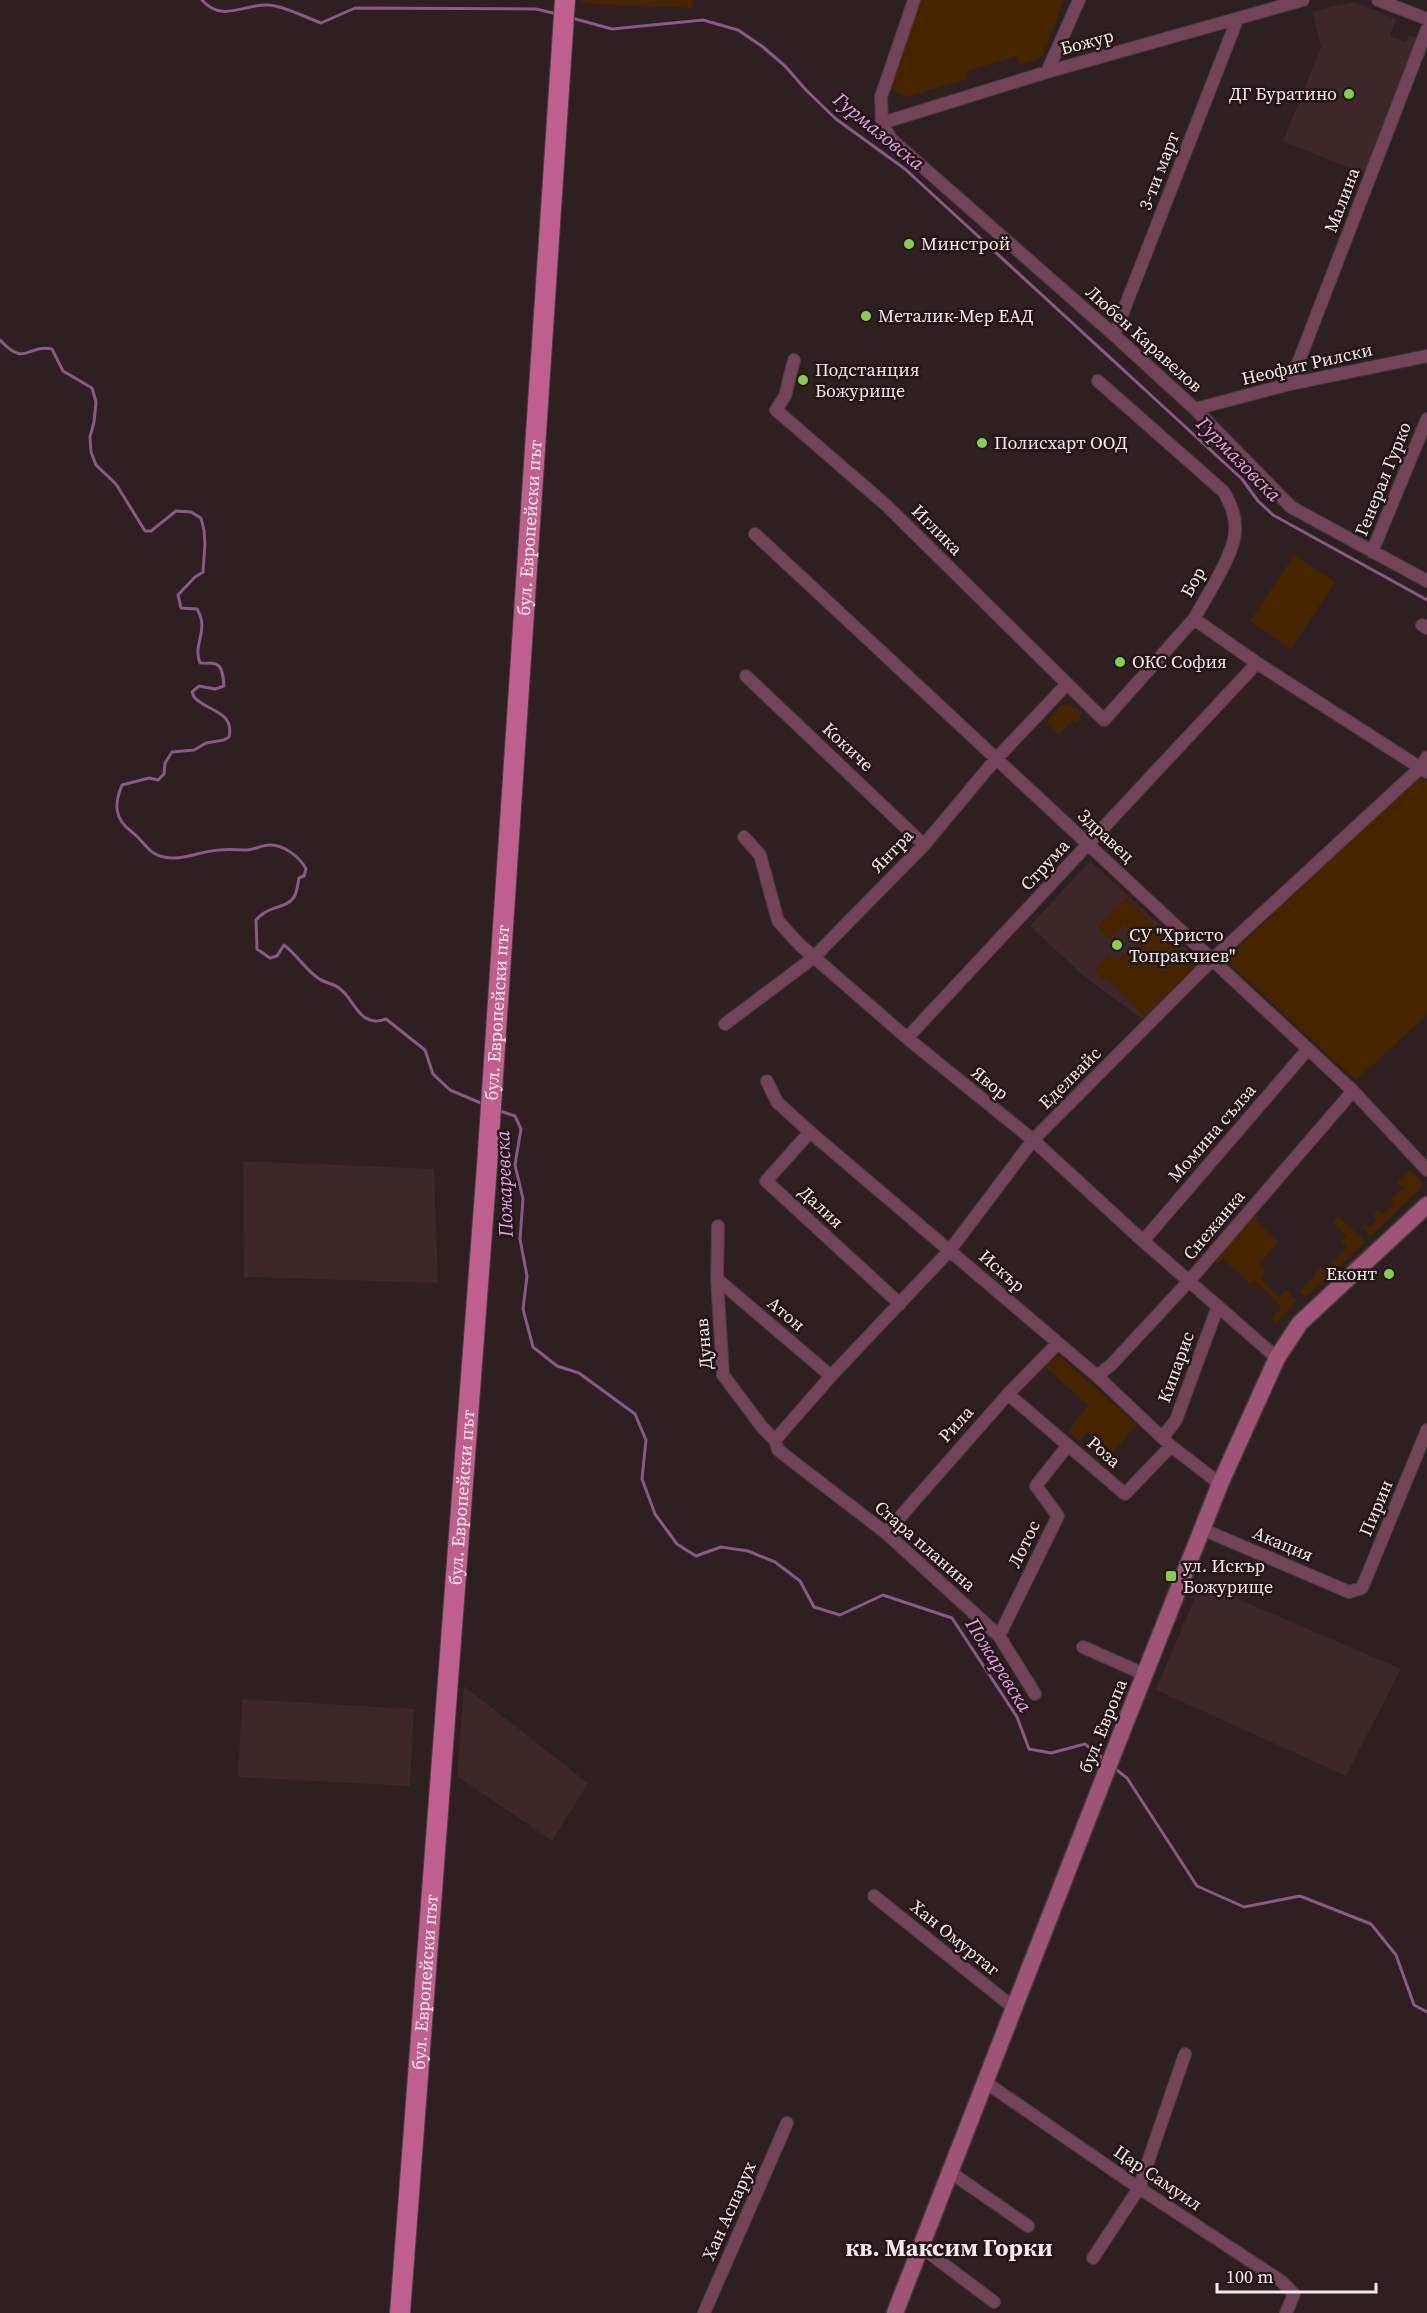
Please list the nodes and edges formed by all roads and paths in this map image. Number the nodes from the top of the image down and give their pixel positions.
1 (914, 0) edge
2 (1303, 0) edge
3 (1378, 0) edge
4 (1076, 1) edge
5 (564, 11) edge
6 (1427, 19) edge
7 (1237, 20) junction
8 (1427, 29) edge
9 (1047, 72) junction
10 (882, 123) junction
11 (1114, 335) junction
12 (1427, 356) edge
13 (795, 360) dead end
14 (1098, 381) dead end
15 (1290, 384) junction
16 (1195, 409) junction
17 (1427, 419) edge
18 (755, 534) dead end
19 (1372, 552) junction
20 (1427, 581) edge
21 (1194, 619) junction
22 (1257, 663) junction
23 (746, 676) dead end
24 (1067, 684) junction
25 (1427, 757) edge
26 (995, 760) junction
27 (1423, 770) edge
28 (744, 837) dead end
29 (1090, 844) junction
30 (924, 845) junction
31 (813, 958) junction
32 (1213, 960) junction
33 (725, 1024) dead end
34 (907, 1038) junction
35 (1308, 1049) junction
36 (767, 1081) dead end
37 (1353, 1092) junction
38 (810, 1132) junction
39 (1033, 1140) junction
40 (1427, 1170) edge
41 (1427, 1205) edge
42 (718, 1226) dead end
43 (1143, 1241) junction
44 (950, 1250) junction
45 (717, 1279) junction
46 (1190, 1280) junction
47 (900, 1304) junction
48 (1218, 1306) junction
49 (1058, 1343) junction
50 (1277, 1358) junction
51 (831, 1376) junction
52 (1096, 1376) junction
53 (1008, 1394) junction
54 (1427, 1430) edge
55 (775, 1440) junction
56 (1167, 1442) junction
57 (1068, 1445) junction
58 (1220, 1484) junction
59 (1202, 1529) junction
60 (886, 1533) junction
61 (1349, 1593) joint
62 (999, 1636) junction
63 (1083, 1647) dead end
64 (1144, 1674) junction
65 (1035, 1694) dead end
66 (874, 1896) dead end
67 (1014, 2008) junction
68 (1185, 2054) dead end
69 (985, 2082) junction
70 (788, 2123) dead end
71 (950, 2172) junction
72 (1139, 2188) junction
73 (1028, 2226) dead end
74 (921, 2247) junction
75 (1093, 2258) dead end
76 (994, 2302) dead end
77 (400, 2313) edge
78 (704, 2313) edge
79 (895, 2313) edge
80 (1286, 2313) edge

1 - 10 street
2 - 7 street, Божур
3 - 6 street
4 - 9 street
5 - 77 main road, бул. Европейски път
7 - 9 street, Божур
7 - 11 street, 3-ти март
8 - 15 street, Малина
9 - 10 street, Божур
10 - 11 street, Любен Каравелов
11 - 16 street, Любен Каравелов
12 - 15 street, Неофит Рилски
13 - 24 street, Иглика
14 - 21 street, Бор
15 - 16 street, Неофит Рилски
16 - 19 street, Любен Каравелов
17 - 19 street, Генерал Гурко
18 - 26 street, Здравец
19 - 20 street, Любен Каравелов
21 - 22 street, Бор
21 - 24 street, Иглика
22 - 27 street, Бор
22 - 29 street, Струма
23 - 30 street, Кокиче
24 - 26 street, Янтра
25 - 27 street, Еделвайс
26 - 29 street, Здравец
26 - 30 street, Янтра
27 - 32 street, Еделвайс
28 - 31 street, Явор
29 - 32 street, Здравец
29 - 34 street, Струма
30 - 31 street, Янтра
31 - 33 street, Янтра
31 - 34 street, Явор
32 - 35 street, Здравец
32 - 39 street, Еделвайс
34 - 39 street, Явор
35 - 37 street, Здравец
35 - 43 street, Момина сълза
36 - 38 street, Искър
37 - 40 street, Здравец
37 - 46 street, Снежанка
38 - 44 street, Искър
38 - 47 street, Далия
39 - 43 street, Явор
39 - 44 street, Еделвайс
41 - 50 street, бул. Европа
42 - 45 street, Дунав
43 - 46 street, Явор
44 - 47 street, Еделвайс
44 - 49 street, Искър
45 - 51 street, Атон
45 - 55 street, Дунав
46 - 48 street, Явор
46 - 52 street, Снежанка
47 - 51 street, Еделвайс
48 - 50 street, Явор
48 - 56 street, Кипарис
49 - 52 street, Искър
49 - 53 street, Рила
50 - 58 street, бул. Европа
51 - 55 street, Еделвайс
52 - 56 street, Искър
53 - 57 street, Роза
53 - 60 street, Рила
54 - 61 street, Пирин
55 - 60 street, Стара планина
56 - 57 street, Роза
56 - 58 street, Искър
57 - 62 street, Лотос
58 - 59 street, бул. Европа
59 - 61 street, Акация
59 - 64 street, бул. Европа
60 - 62 street, Стара планина
62 - 65 street, Стара планина
63 - 64 street
64 - 67 street, бул. Европа
66 - 67 street, Хан Омуртаг
67 - 69 street, бул. Европа
68 - 72 street
69 - 71 street, бул. Европа
69 - 72 street, Цар Самуил
70 - 78 street, Хан Аспарух
71 - 73 street
71 - 74 street, бул. Европа
72 - 75 street
72 - 80 street, Цар Самуил
74 - 76 street
74 - 79 street, бул. Европа

